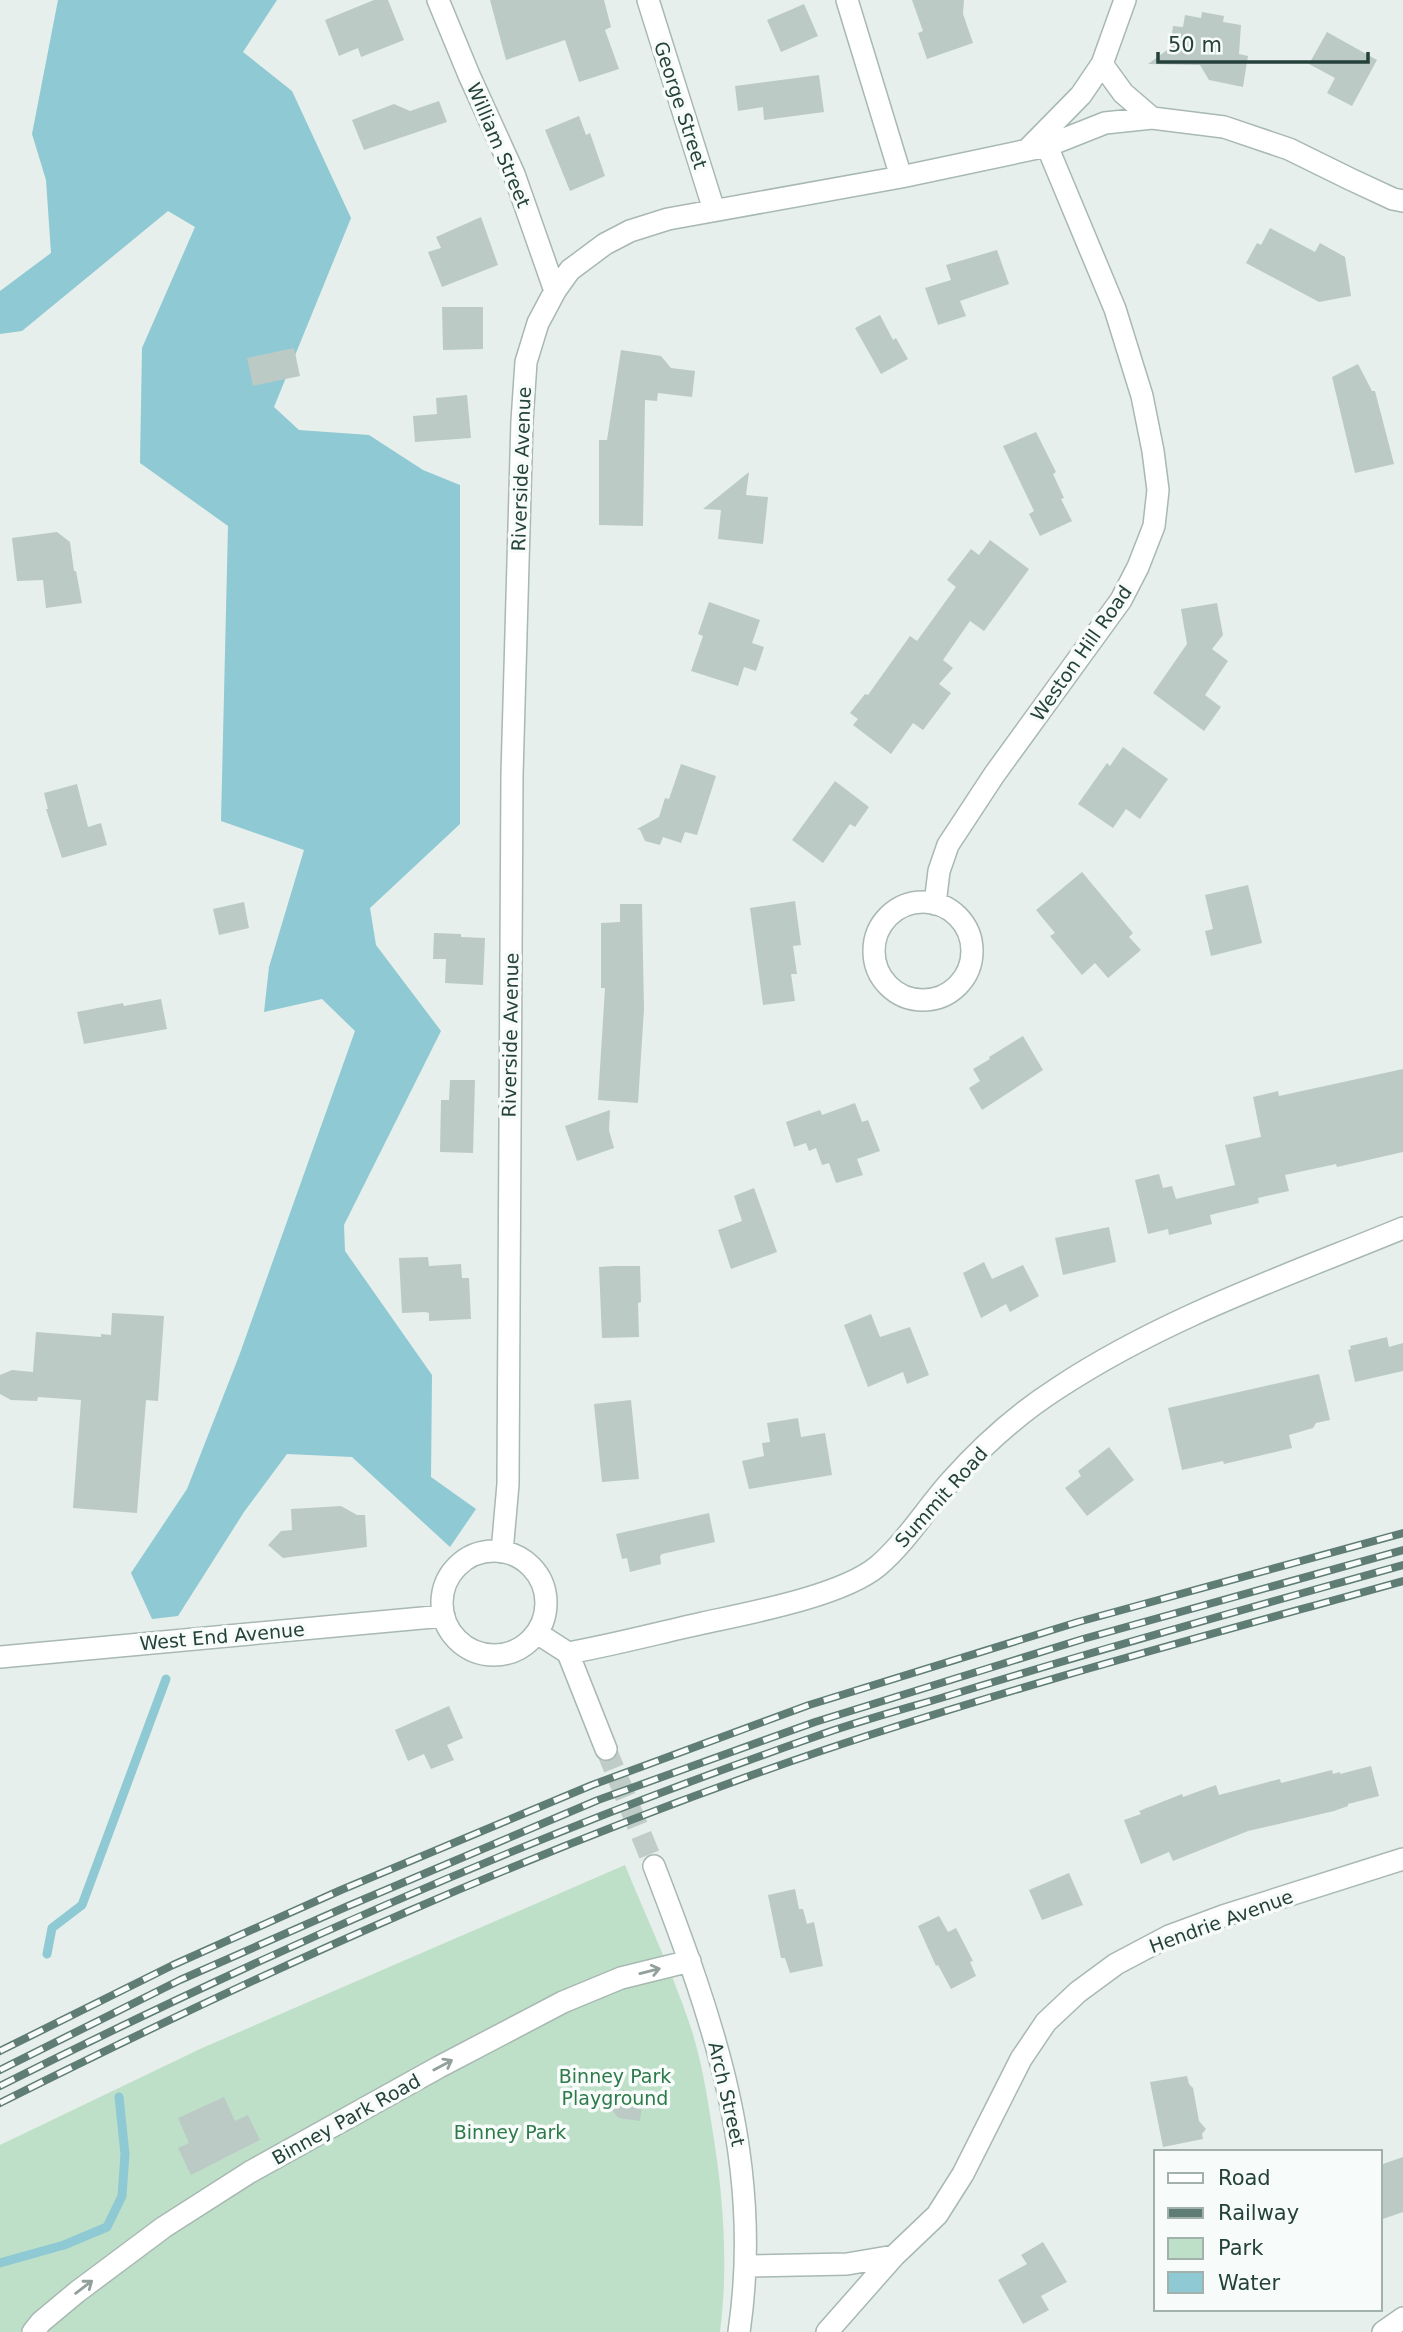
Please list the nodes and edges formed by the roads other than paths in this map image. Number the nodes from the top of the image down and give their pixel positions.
1 (438, 0) edge
2 (648, 0) edge
3 (847, 0) edge
4 (1125, 0) edge
5 (1102, 64) junction
6 (1152, 118) junction
7 (1047, 146) junction
8 (1026, 151) junction
9 (901, 177) junction
10 (1403, 201) edge
11 (715, 210) junction
12 (555, 291) junction
13 (935, 904) junction
14 (1403, 1228) edge
15 (502, 1552) junction
16 (444, 1616) junction
17 (537, 1633) junction
18 (568, 1653) junction
19 (0, 1657) edge
20 (606, 1749) tunnel mouth
21 (1403, 1859) edge
22 (654, 1866) tunnel mouth
23 (690, 1961) junction
24 (894, 2256) junction
25 (746, 2266) junction
26 (1403, 2318) edge
27 (33, 2332) edge
28 (739, 2332) edge
29 (827, 2332) edge
30 (1383, 2332) edge

1 - 12 street, William Street
2 - 11 street, George Street
3 - 9 street
4 - 5 street
5 - 6 street
5 - 8 street
6 - 7 street, Riverside Avenue
6 - 10 street, Riverside Avenue
7 - 8 street, Riverside Avenue
7 - 13 street, Weston Hill Road
8 - 9 street, Riverside Avenue
9 - 11 street, Riverside Avenue
11 - 12 street, Riverside Avenue
12 - 15 street, Riverside Avenue
13 - 13 street
14 - 18 street, Summit Road
15 - 16 street
15 - 17 street
16 - 17 street
16 - 19 street, West End Avenue
17 - 18 street
18 - 20 street
21 - 24 street, Hendrie Avenue
22 - 23 street, Arch Street
23 - 25 street, Arch Street
27 -> 23 street, Binney Park Road
24 - 25 street
24 - 29 street, Hendrie Avenue
25 - 28 street, Arch Street
26 - 30 street

